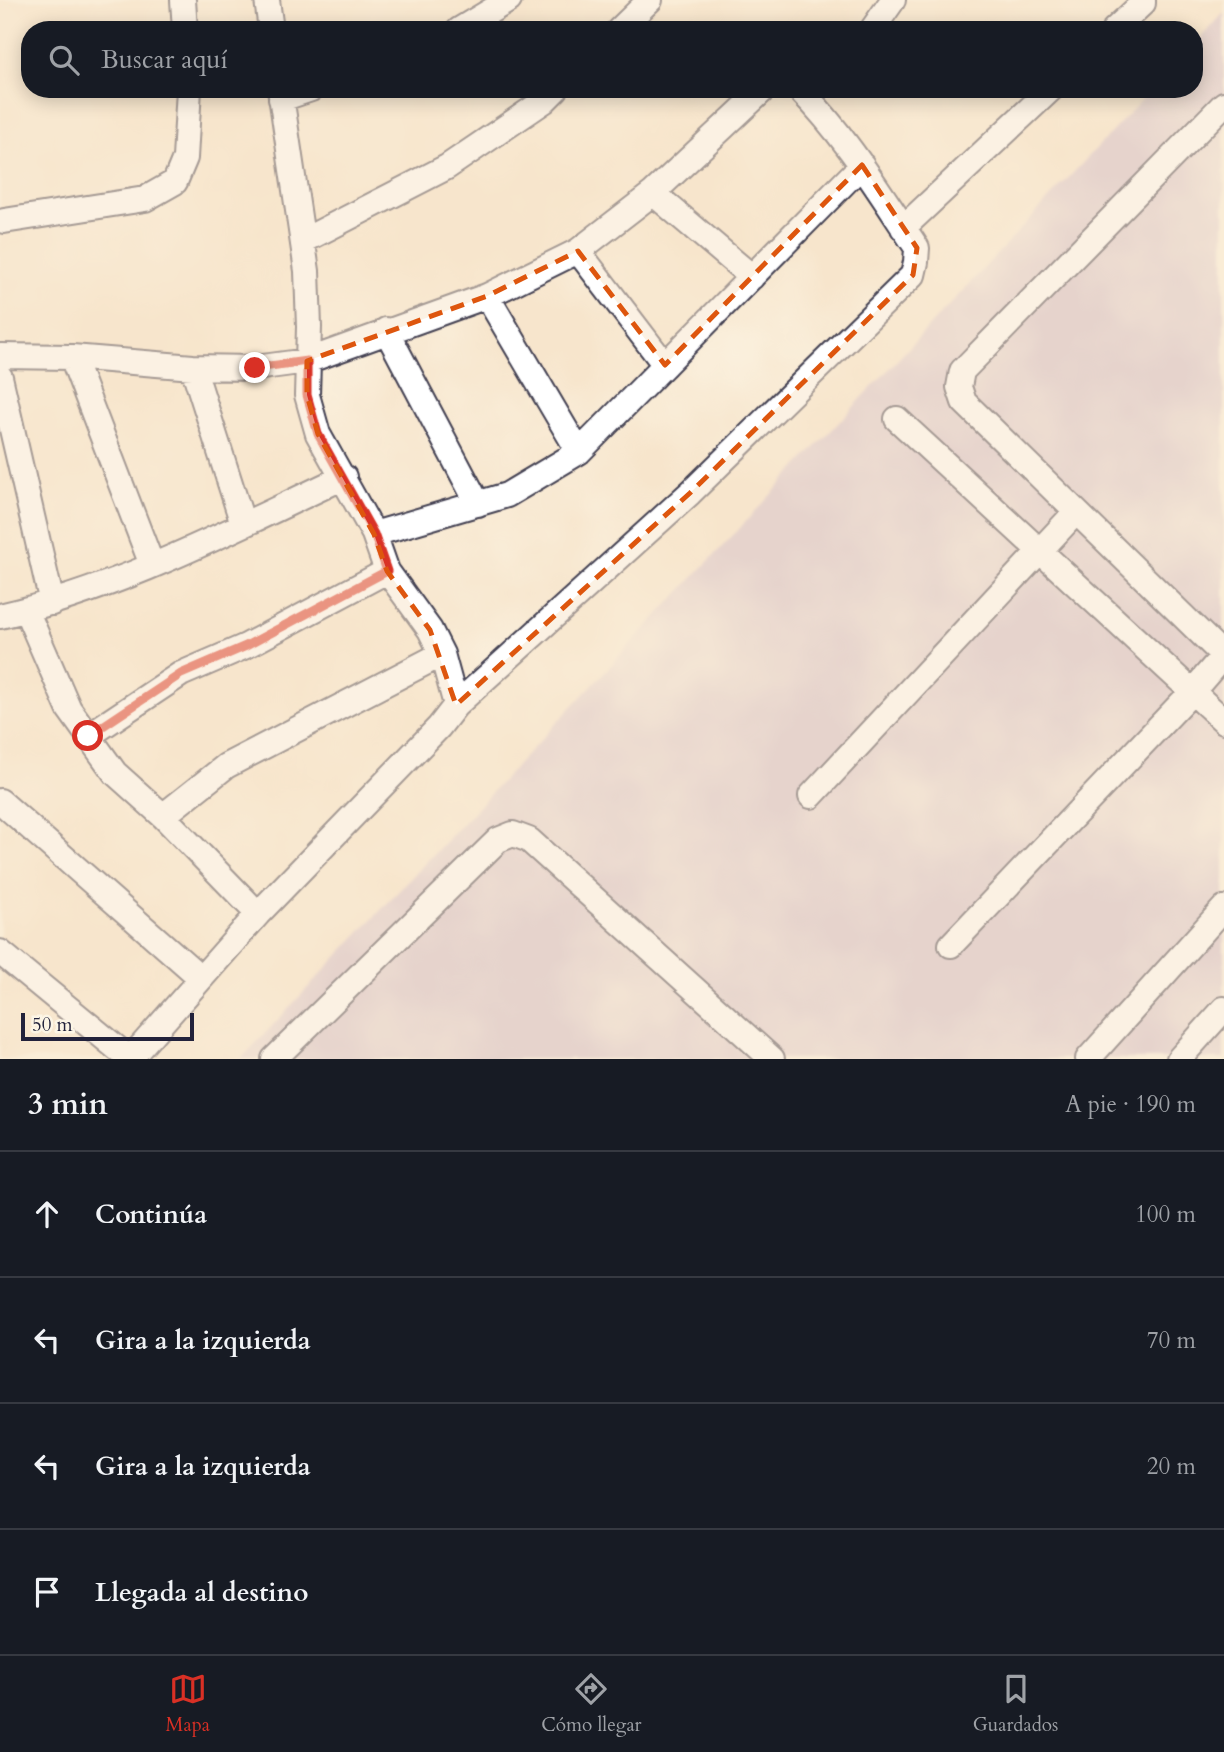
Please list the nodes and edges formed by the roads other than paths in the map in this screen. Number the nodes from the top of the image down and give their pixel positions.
1 (183, 0) edge
2 (267, 0) edge
3 (509, 0) edge
4 (650, 0) edge
5 (893, 0) edge
6 (1143, 0) edge
7 (184, 21) edge
8 (270, 21) edge
9 (474, 21) edge
10 (628, 21) edge
11 (878, 21) edge
12 (1124, 21) edge
13 (189, 98) edge
14 (282, 98) edge
15 (547, 98) edge
16 (754, 98) edge
17 (808, 98) edge
18 (1041, 98) edge
19 (1224, 104) edge
20 (862, 165) junction
21 (653, 193) junction
22 (4, 221) dead end
23 (903, 228) junction
24 (303, 241) junction
25 (578, 251) junction
26 (752, 277) junction
27 (487, 296) junction
28 (387, 330) junction
29 (0, 356) edge
30 (72, 356) junction
31 (307, 361) junction
32 (665, 365) junction
33 (193, 367) junction
34 (0, 377) edge
35 (897, 419) dead end
36 (579, 452) junction
37 (344, 477) junction
38 (478, 504) junction
39 (1076, 512) junction
40 (243, 524) junction
41 (374, 534) junction
42 (1042, 551) junction
43 (152, 565) junction
44 (387, 571) junction
45 (52, 603) junction
46 (26, 610) junction
47 (0, 616) edge
48 (442, 654) junction
49 (1224, 656) edge
50 (1192, 692) junction
51 (456, 705) junction
52 (1224, 721) edge
53 (88, 736) junction
54 (811, 796) dead end
55 (0, 801) edge
56 (163, 816) junction
57 (1224, 908) edge
58 (258, 914) junction
59 (951, 945) dead end
60 (0, 953) edge
61 (201, 978) junction
62 (1224, 1009) edge
63 (130, 1059) edge
64 (274, 1059) edge
65 (772, 1059) edge
66 (1088, 1059) edge
67 (1179, 1059) edge

1 - 7 street
2 - 8 street
3 - 9 street
4 - 10 street
5 - 11 street
6 - 12 street
13 - 22 street
14 - 24 street
15 - 24 street
16 - 21 street
17 - 20 street
18 - 23 street
19 - 39 street
20 - 23 street
20 - 26 street
21 - 25 street
21 - 26 street
23 - 51 street
24 - 31 street
25 - 27 street
25 - 32 street
26 - 32 street
27 - 28 street
27 - 36 street
28 - 31 street
28 - 38 street
29 - 30 street
30 - 33 street
30 - 43 street
31 - 33 street
31 - 37 street
32 - 36 street
33 - 40 street
34 - 45 street
35 - 42 street
36 - 38 street
37 - 40 street
37 - 41 street
38 - 41 street
39 - 42 street
39 - 49 street
40 - 43 street
41 - 44 street
42 - 50 street
42 - 54 street
43 - 45 street
44 - 48 street
44 - 53 street
45 - 46 street
46 - 47 street
46 - 53 street
48 - 51 street
48 - 56 street
49 - 50 street
50 - 52 street
50 - 59 street
51 - 58 street
53 - 56 street
55 - 61 street
56 - 58 street
57 - 66 street
58 - 61 street
60 - 63 street
61 - 63 street
62 - 67 street
64 - 65 street

